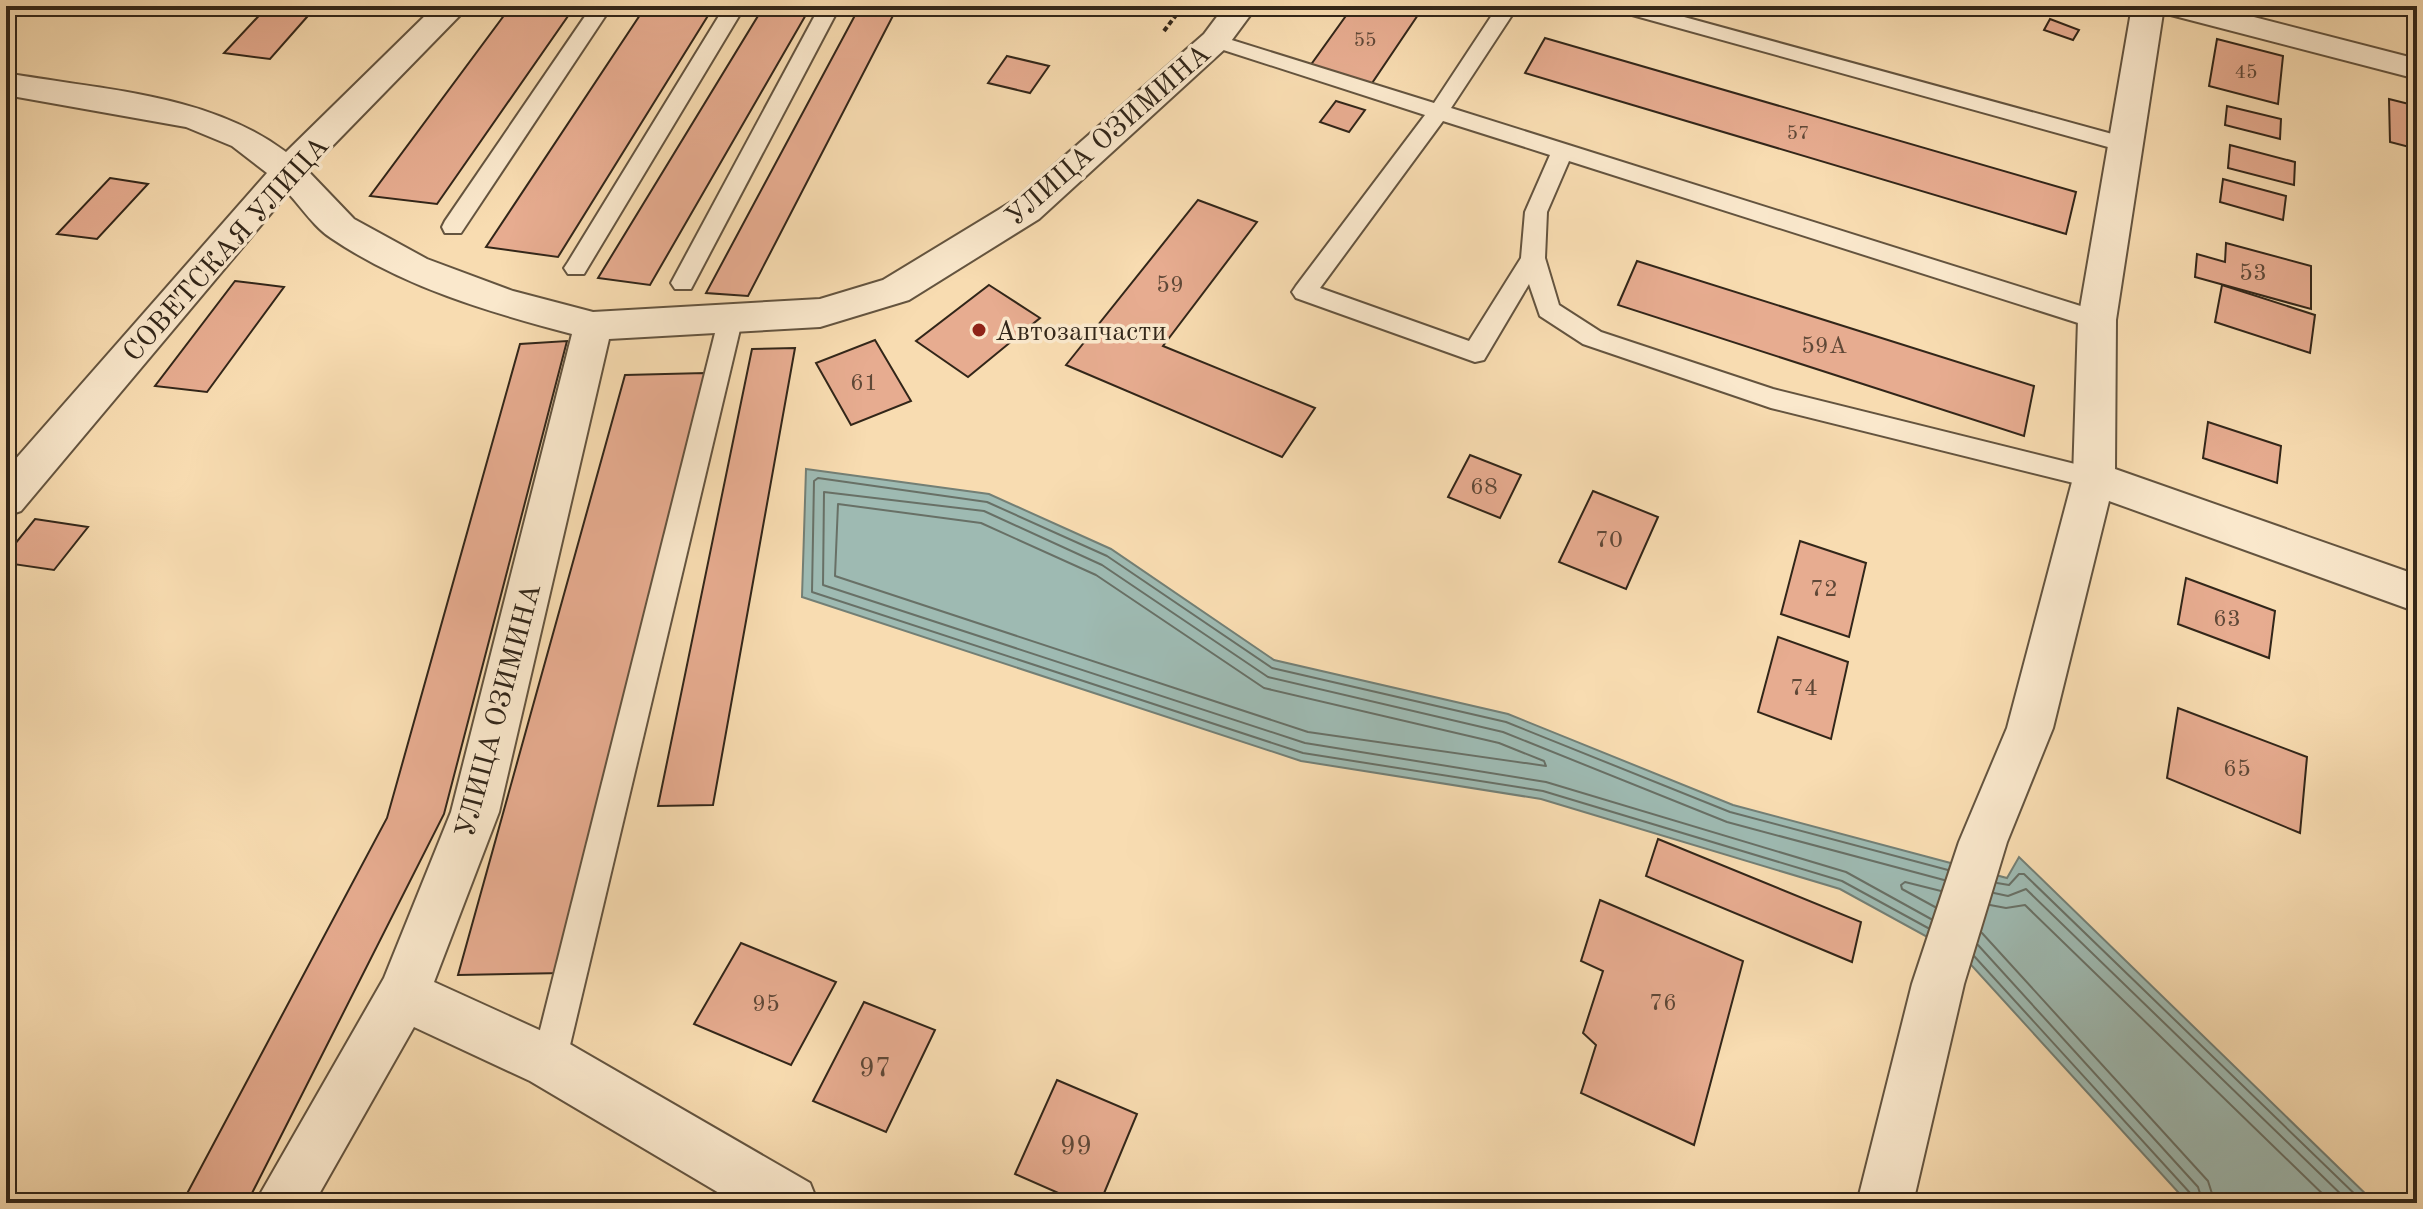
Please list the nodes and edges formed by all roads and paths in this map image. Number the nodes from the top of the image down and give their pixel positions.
1 (453, 6) edge
2 (602, 6) edge
3 (735, 6) edge
4 (830, 6) edge
5 (1241, 6) edge
6 (1508, 6) edge
7 (1621, 6) edge
8 (2148, 6) edge
9 (2174, 6) edge
10 (1215, 41) junction
11 (2417, 69) edge
12 (6, 84) edge
13 (1439, 111) junction
14 (2126, 145) junction
15 (1563, 150) junction
16 (288, 171) junction
17 (453, 227) dead end
18 (1533, 258) junction
19 (576, 268) dead end
20 (683, 283) dead end
21 (2097, 320) junction
22 (730, 321) junction
23 (593, 326) junction
24 (2094, 478) junction
25 (6, 499) edge
26 (2417, 594) edge
27 (403, 995) junction
28 (549, 1062) junction
29 (283, 1203) edge
30 (790, 1203) edge
31 (1885, 1203) edge

1 - 16 street, СОВЕТСКАЯ УЛИЦА
2 - 17 lane
3 - 19 lane
4 - 20 lane
5 - 10 street, УЛИЦА ОЗИМИНА
6 - 13 lane
7 - 14 lane
8 - 14 street
9 - 11 street
10 - 13 lane
10 - 22 street, УЛИЦА ОЗИМИНА
12 - 16 street, УЛИЦА ОЗИМИНА
13 - 15 lane
13 - 18 lane
14 - 21 street
15 - 18 lane
15 - 21 lane
16 - 23 street, УЛИЦА ОЗИМИНА
16 - 25 street, СОВЕТСКАЯ УЛИЦА
18 - 24 lane
21 - 24 street
22 - 23 street, УЛИЦА ОЗИМИНА
22 - 28 lane
23 - 27 street, УЛИЦА ОЗИМИНА
24 - 26 street
24 - 31 street
27 - 28 street
27 - 29 street, УЛИЦА ОЗИМИНА
28 - 30 street

